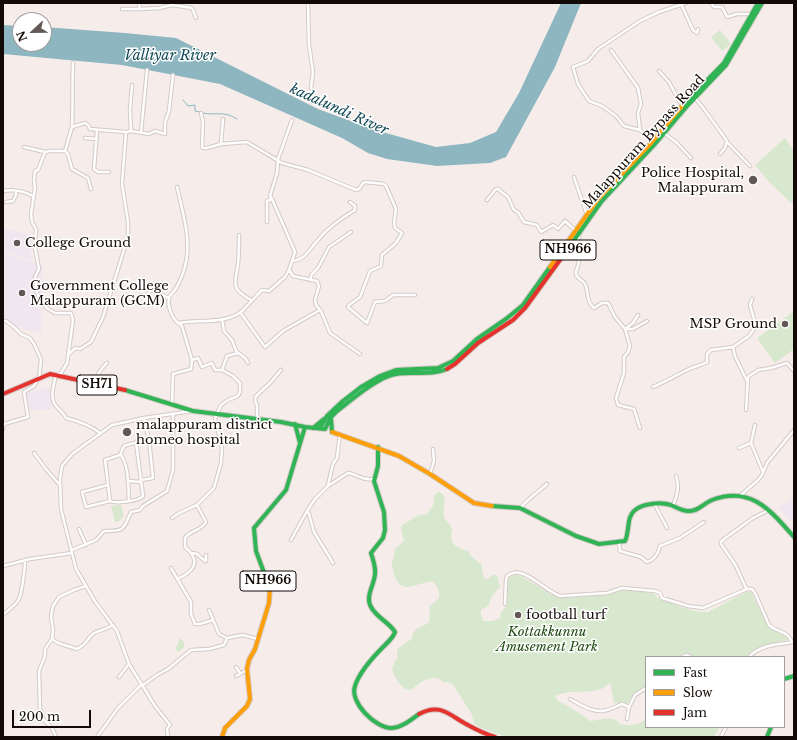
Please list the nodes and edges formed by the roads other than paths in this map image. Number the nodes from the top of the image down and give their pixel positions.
1 (139, 3) edge
2 (308, 3) edge
3 (684, 3) edge
4 (711, 3) edge
5 (758, 3) edge
6 (762, 3) edge
7 (171, 4) edge
8 (140, 8) junction
9 (122, 9) dead end
10 (752, 14) junction
11 (196, 18) dead end
12 (698, 29) dead end
13 (611, 50) dead end
14 (73, 63) dead end
15 (147, 70) dead end
16 (659, 71) dead end
17 (173, 75) dead end
18 (132, 85) dead end
19 (311, 88) dead end
20 (694, 98) junction
21 (683, 105) junction
22 (201, 113) dead end
23 (224, 119) dead end
24 (292, 120) dead end
25 (72, 127) junction
26 (97, 130) junction
27 (640, 130) junction
28 (131, 131) junction
29 (126, 132) junction
30 (141, 132) junction
31 (664, 133) junction
32 (85, 138) dead end
33 (97, 139) junction
34 (727, 141) junction
35 (652, 142) junction
36 (221, 144) junction
37 (24, 148) dead end
38 (65, 151) junction
39 (45, 152) junction
40 (720, 154) dead end
41 (690, 158) dead end
42 (278, 162) junction
43 (750, 166) dead end
44 (109, 172) dead end
45 (574, 176) dead end
46 (176, 187) dead end
47 (91, 189) dead end
48 (3, 191) edge
49 (16, 191) junction
50 (33, 196) junction
51 (272, 199) junction
52 (487, 200) dead end
53 (6, 202) dead end
54 (350, 202) dead end
55 (587, 215) junction
56 (267, 222) dead end
57 (351, 232) dead end
58 (577, 233) junction
59 (239, 235) dead end
60 (292, 261) junction
61 (289, 270) junction
62 (310, 280) junction
63 (415, 295) dead end
64 (169, 298) junction
65 (752, 299) dead end
66 (150, 300) dead end
67 (251, 300) junction
68 (320, 310) junction
69 (241, 312) junction
70 (638, 315) dead end
71 (222, 319) junction
72 (3, 321) edge
73 (647, 322) dead end
74 (178, 323) junction
75 (626, 329) junction
76 (734, 347) junction
77 (238, 353) junction
78 (360, 354) dead end
79 (68, 355) junction
80 (192, 360) junction
81 (107, 364) dead end
82 (248, 364) dead end
83 (222, 370) junction
84 (281, 370) dead end
85 (794, 371) edge
86 (56, 375) junction
87 (38, 380) junction
88 (747, 381) junction
89 (94, 384) junction
90 (653, 387) dead end
91 (3, 394) edge
92 (172, 405) junction
93 (746, 410) dead end
94 (193, 411) junction
95 (173, 414) junction
96 (218, 415) junction
97 (331, 417) junction
98 (144, 418) junction
99 (325, 418) junction
100 (257, 419) junction
101 (295, 424) junction
102 (755, 425) dead end
103 (305, 427) junction
104 (312, 428) junction
105 (320, 428) junction
106 (640, 428) dead end
107 (3, 429) edge
108 (325, 429) junction
109 (794, 430) edge
110 (332, 432) junction
111 (100, 434) junction
112 (340, 434) junction
113 (149, 440) junction
114 (136, 442) junction
115 (751, 443) junction
116 (301, 444) junction
117 (378, 448) junction
118 (739, 448) dead end
119 (433, 449) dead end
120 (34, 453) dead end
121 (121, 454) junction
122 (763, 472) junction
123 (430, 474) junction
124 (676, 476) dead end
125 (374, 479) junction
126 (141, 481) junction
127 (128, 482) junction
128 (60, 484) junction
129 (547, 484) dead end
130 (108, 485) junction
131 (328, 486) junction
132 (741, 495) junction
133 (110, 501) junction
134 (129, 501) junction
135 (197, 505) junction
136 (655, 505) junction
137 (673, 506) junction
138 (520, 508) junction
139 (769, 510) junction
140 (307, 511) junction
141 (172, 518) dead end
142 (704, 522) dead end
143 (667, 528) dead end
144 (79, 530) dead end
145 (794, 537) edge
146 (291, 540) dead end
147 (619, 542) junction
148 (86, 545) junction
149 (72, 551) junction
150 (192, 554) junction
151 (206, 555) dead end
152 (25, 560) junction
153 (333, 563) dead end
154 (3, 566) edge
155 (171, 568) dead end
156 (177, 579) junction
157 (86, 586) junction
158 (747, 589) junction
159 (505, 604) dead end
160 (209, 610) dead end
161 (3, 615) edge
162 (213, 620) junction
163 (113, 625) junction
164 (227, 638) junction
165 (52, 639) junction
166 (258, 639) junction
167 (793, 642) edge
168 (750, 656) edge
169 (129, 664) junction
170 (236, 667) dead end
171 (247, 669) junction
172 (240, 674) junction
173 (236, 676) dead end
174 (119, 677) dead end
175 (142, 685) junction
176 (645, 689) edge
177 (570, 699) dead end
178 (629, 707) junction
179 (627, 719) dead end
180 (726, 728) edge
181 (56, 737) edge
182 (97, 737) edge
183 (168, 737) edge
184 (222, 737) edge
185 (495, 737) edge
186 (721, 737) edge

1 - 8 street
2 - 19 street
3 - 12 street
3 - 27 street
4 - 10 street
5 - 10 main road, Malappuram Bypass Road / NH966
6 - 20 main road, Malappuram Bypass Road / NH966
7 - 8 street
7 - 11 street
8 - 9 street
10 - 21 main road, Malappuram Bypass Road / NH966
13 - 27 street
14 - 25 street
15 - 30 street
16 - 21 street
17 - 30 street
18 - 28 street
20 - 31 main road, Malappuram Bypass Road / NH966
20 - 34 street
21 - 35 main road, Malappuram Bypass Road / NH966
22 - 36 street
23 - 36 street
24 - 42 street
25 - 26 street
25 - 38 street
26 - 29 street
26 - 33 street
27 - 35 street
28 - 29 street
28 - 30 street
29 - 79 street
31 - 41 street
31 - 58 main road, Malappuram Bypass Road / NH966
32 - 33 street
33 - 44 street
34 - 40 street
34 - 43 street
35 - 55 main road, Malappuram Bypass Road / NH966
36 - 42 street
37 - 39 street
38 - 39 street
38 - 47 street
39 - 50 street
42 - 51 street
42 - 63 street
45 - 55 street
46 - 64 street
48 - 49 street
49 - 50 street
49 - 53 street
50 - 79 street
51 - 56 street
51 - 60 street
52 - 58 street
54 - 60 street
55 - 58 main road, Malappuram Bypass Road / NH966
57 - 62 street
58 - 75 street
58 - 97 main road, Malappuram Bypass Road / NH966
58 - 99 main road, Malappuram Bypass Road / NH966
59 - 67 street
60 - 61 street
61 - 62 street
61 - 67 street
62 - 68 street
64 - 66 street
64 - 74 street
65 - 76 street
67 - 69 street
68 - 69 street
68 - 78 street
69 - 71 street
70 - 75 street
71 - 74 street
71 - 77 street
72 - 87 street
73 - 75 street
74 - 80 street
75 - 106 street
76 - 88 street
76 - 90 street
77 - 82 street
77 - 83 street
79 - 86 street
80 - 83 street
80 - 92 street
81 - 89 street
83 - 96 street
84 - 100 street
85 - 88 street
86 - 87 main road, SH71
86 - 89 main road, SH71
86 - 111 street
87 - 91 main road, SH71
87 - 107 street
88 - 93 street
89 - 92 main road, SH71
92 - 94 main road, SH71
94 - 95 street
94 - 96 main road, SH71
95 - 98 street
95 - 148 street
96 - 100 main road, SH71
96 - 135 street
97 - 108 main road, Malappuram Bypass Road / NH966
97 - 110 main road
98 - 111 street
98 - 113 street
99 - 104 main road
99 - 105 main road, Malappuram Bypass Road / NH966
100 - 101 main road, SH71
101 - 103 main road, SH71
101 - 116 main road
102 - 115 street
103 - 104 main road
103 - 116 main road, NH966
104 - 105 main road
105 - 108 main road
108 - 110 main road
109 - 122 street
110 - 112 main road
111 - 128 street
112 - 117 main road
112 - 131 street
113 - 114 street
113 - 126 street
114 - 121 street
114 - 126 street
115 - 118 street
115 - 122 street
116 - 166 main road, NH966
117 - 123 main road
117 - 125 main road
119 - 123 street
120 - 128 street
121 - 127 street
121 - 130 street
122 - 132 street
123 - 138 main road
124 - 137 street
125 - 131 street
125 - 185 main road
126 - 127 street
126 - 134 street
127 - 134 street
128 - 149 street
129 - 138 street
130 - 133 street
130 - 133 street
131 - 140 street
132 - 137 main road
132 - 139 main road
133 - 134 street
135 - 141 street
135 - 150 street
136 - 137 main road
136 - 143 street
136 - 147 main road
138 - 147 main road
139 - 145 main road
139 - 158 street
140 - 146 street
140 - 153 street
142 - 147 street
144 - 148 street
148 - 149 street
149 - 152 street
149 - 157 street
150 - 151 street
150 - 156 street
152 - 154 street
152 - 161 street
155 - 156 street
156 - 162 street
157 - 163 street
157 - 165 street
158 - 159 street
158 - 167 street
160 - 162 street
162 - 164 street
163 - 165 street
163 - 169 street
164 - 166 street
164 - 175 street
165 - 181 street
166 - 171 main road, NH966
167 - 168 street
169 - 174 street
169 - 175 street
170 - 172 street
171 - 172 street
171 - 184 main road, NH966
172 - 173 street
175 - 182 street
175 - 183 street
176 - 178 street
177 - 178 street
178 - 179 street
180 - 186 street

